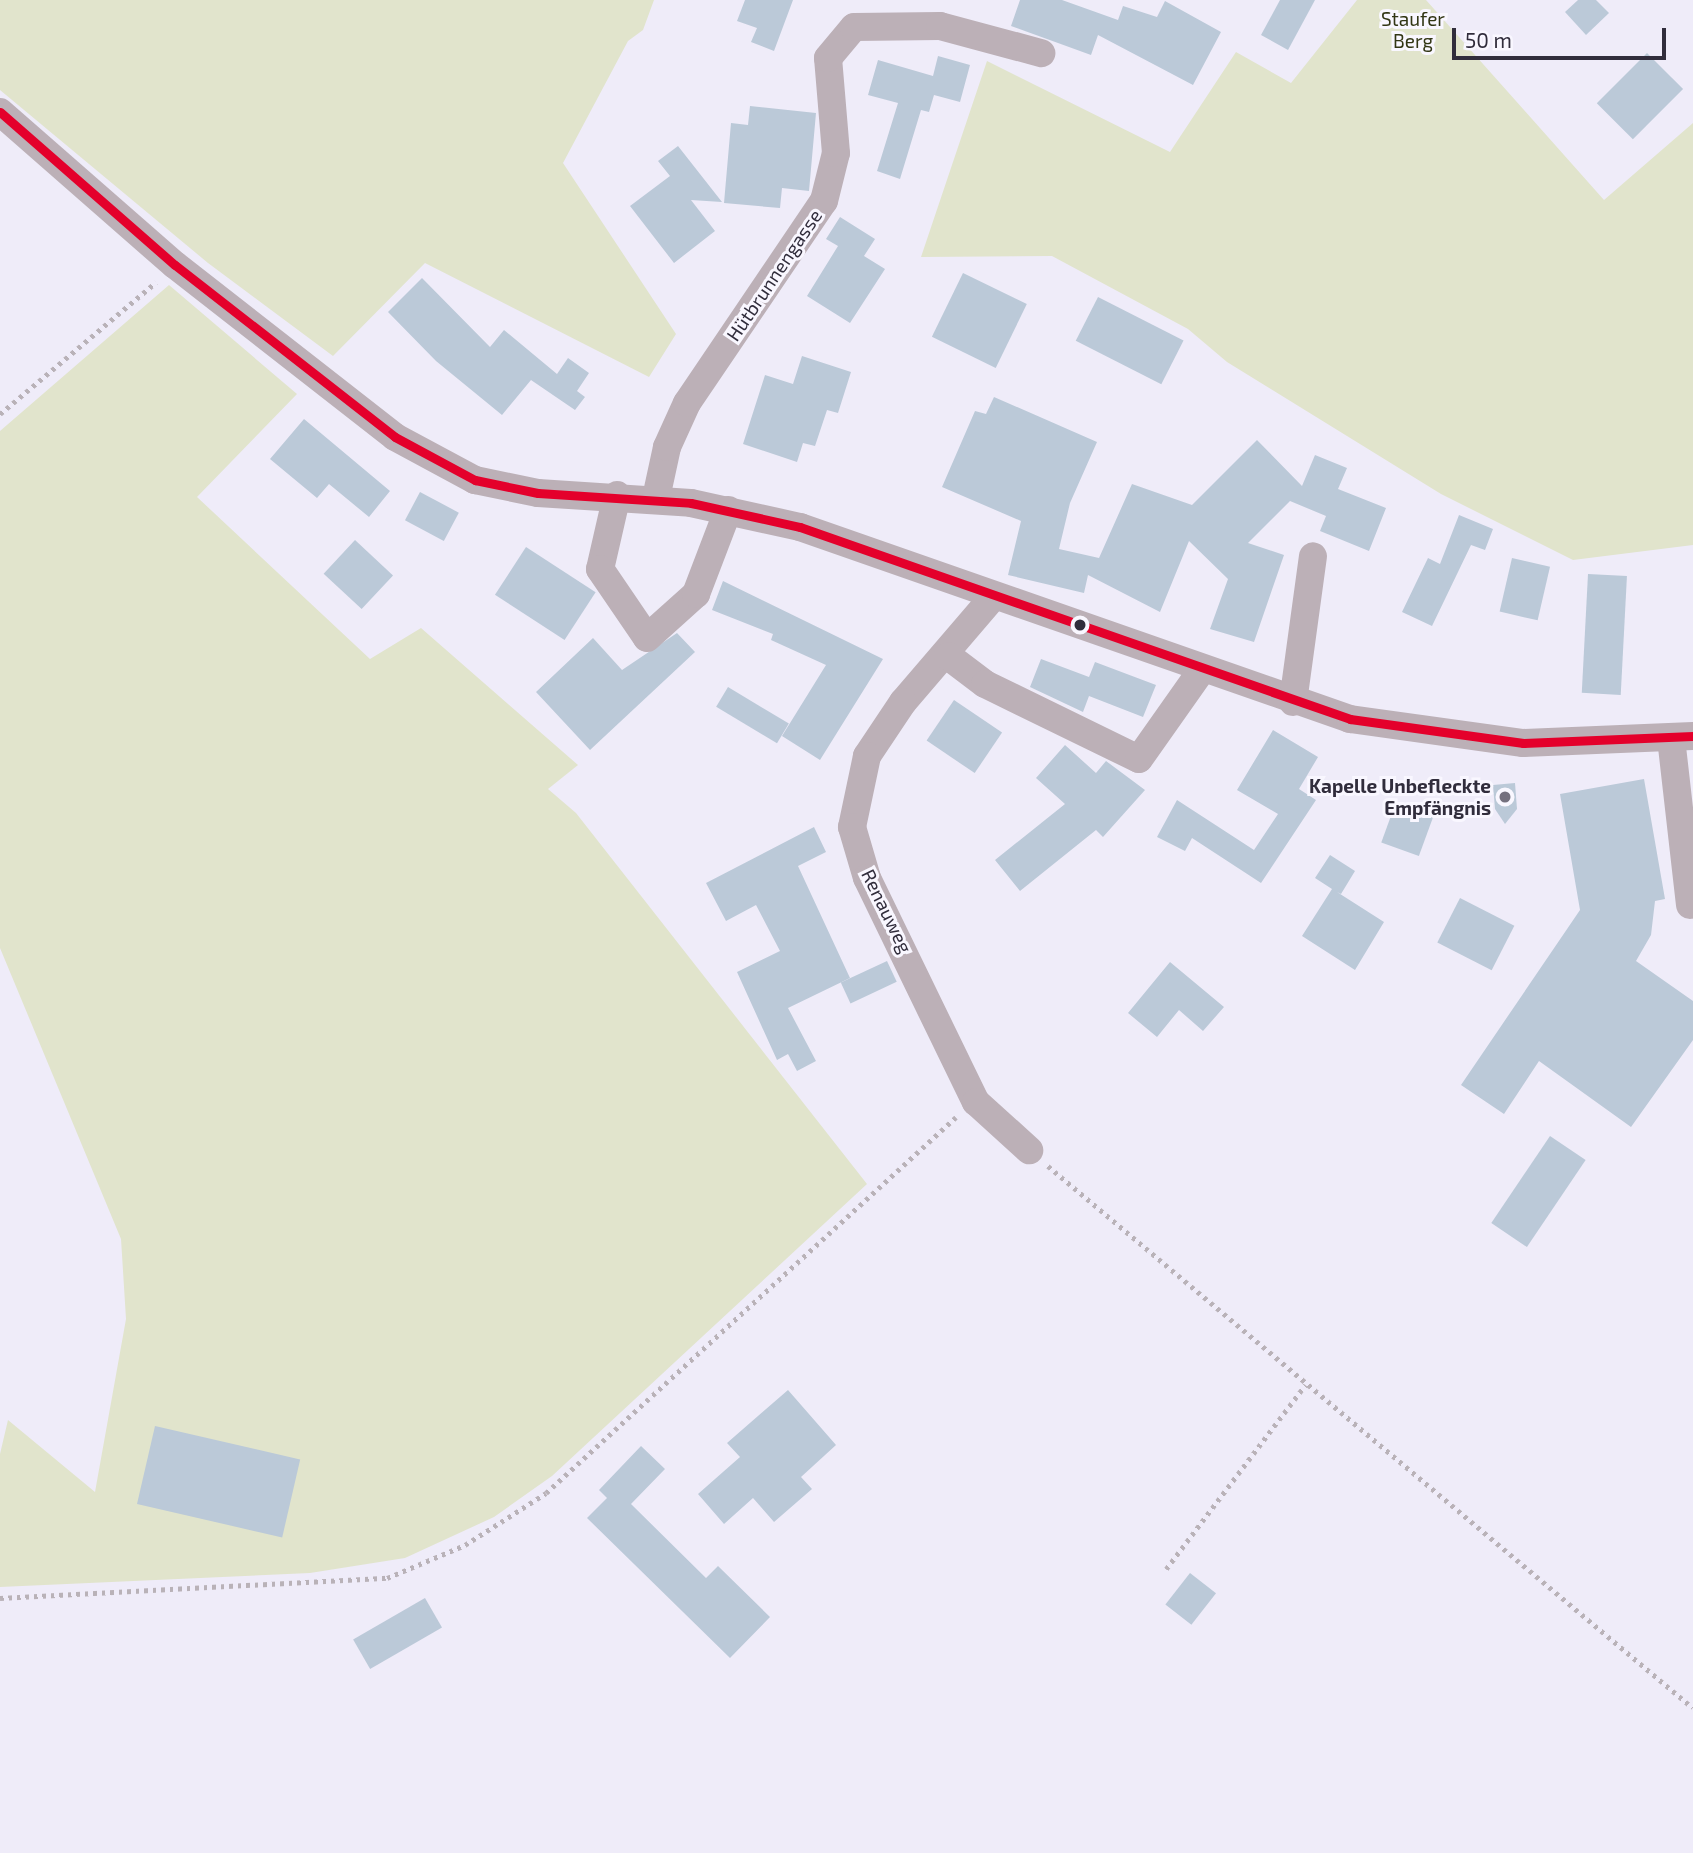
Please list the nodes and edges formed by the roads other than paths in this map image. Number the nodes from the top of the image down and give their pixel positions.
1 (1041, 53) dead end
2 (0, 113) edge
3 (617, 495) junction
4 (656, 498) junction
5 (728, 510) junction
6 (1313, 556) dead end
7 (993, 597) junction
8 (947, 656) junction
9 (1201, 671) junction
10 (1293, 702) junction
11 (1682, 737) edge
12 (1690, 905) dead end
13 (1029, 1150) road end

1 - 4 street, Hütbrunnengasse
2 - 3 street
3 - 4 street
3 - 5 street
4 - 5 street
5 - 7 street
6 - 10 street
7 - 8 street, Renauweg
7 - 9 street
8 - 9 street
8 - 13 street, Renauweg
9 - 10 street
10 - 11 street
11 - 12 street

